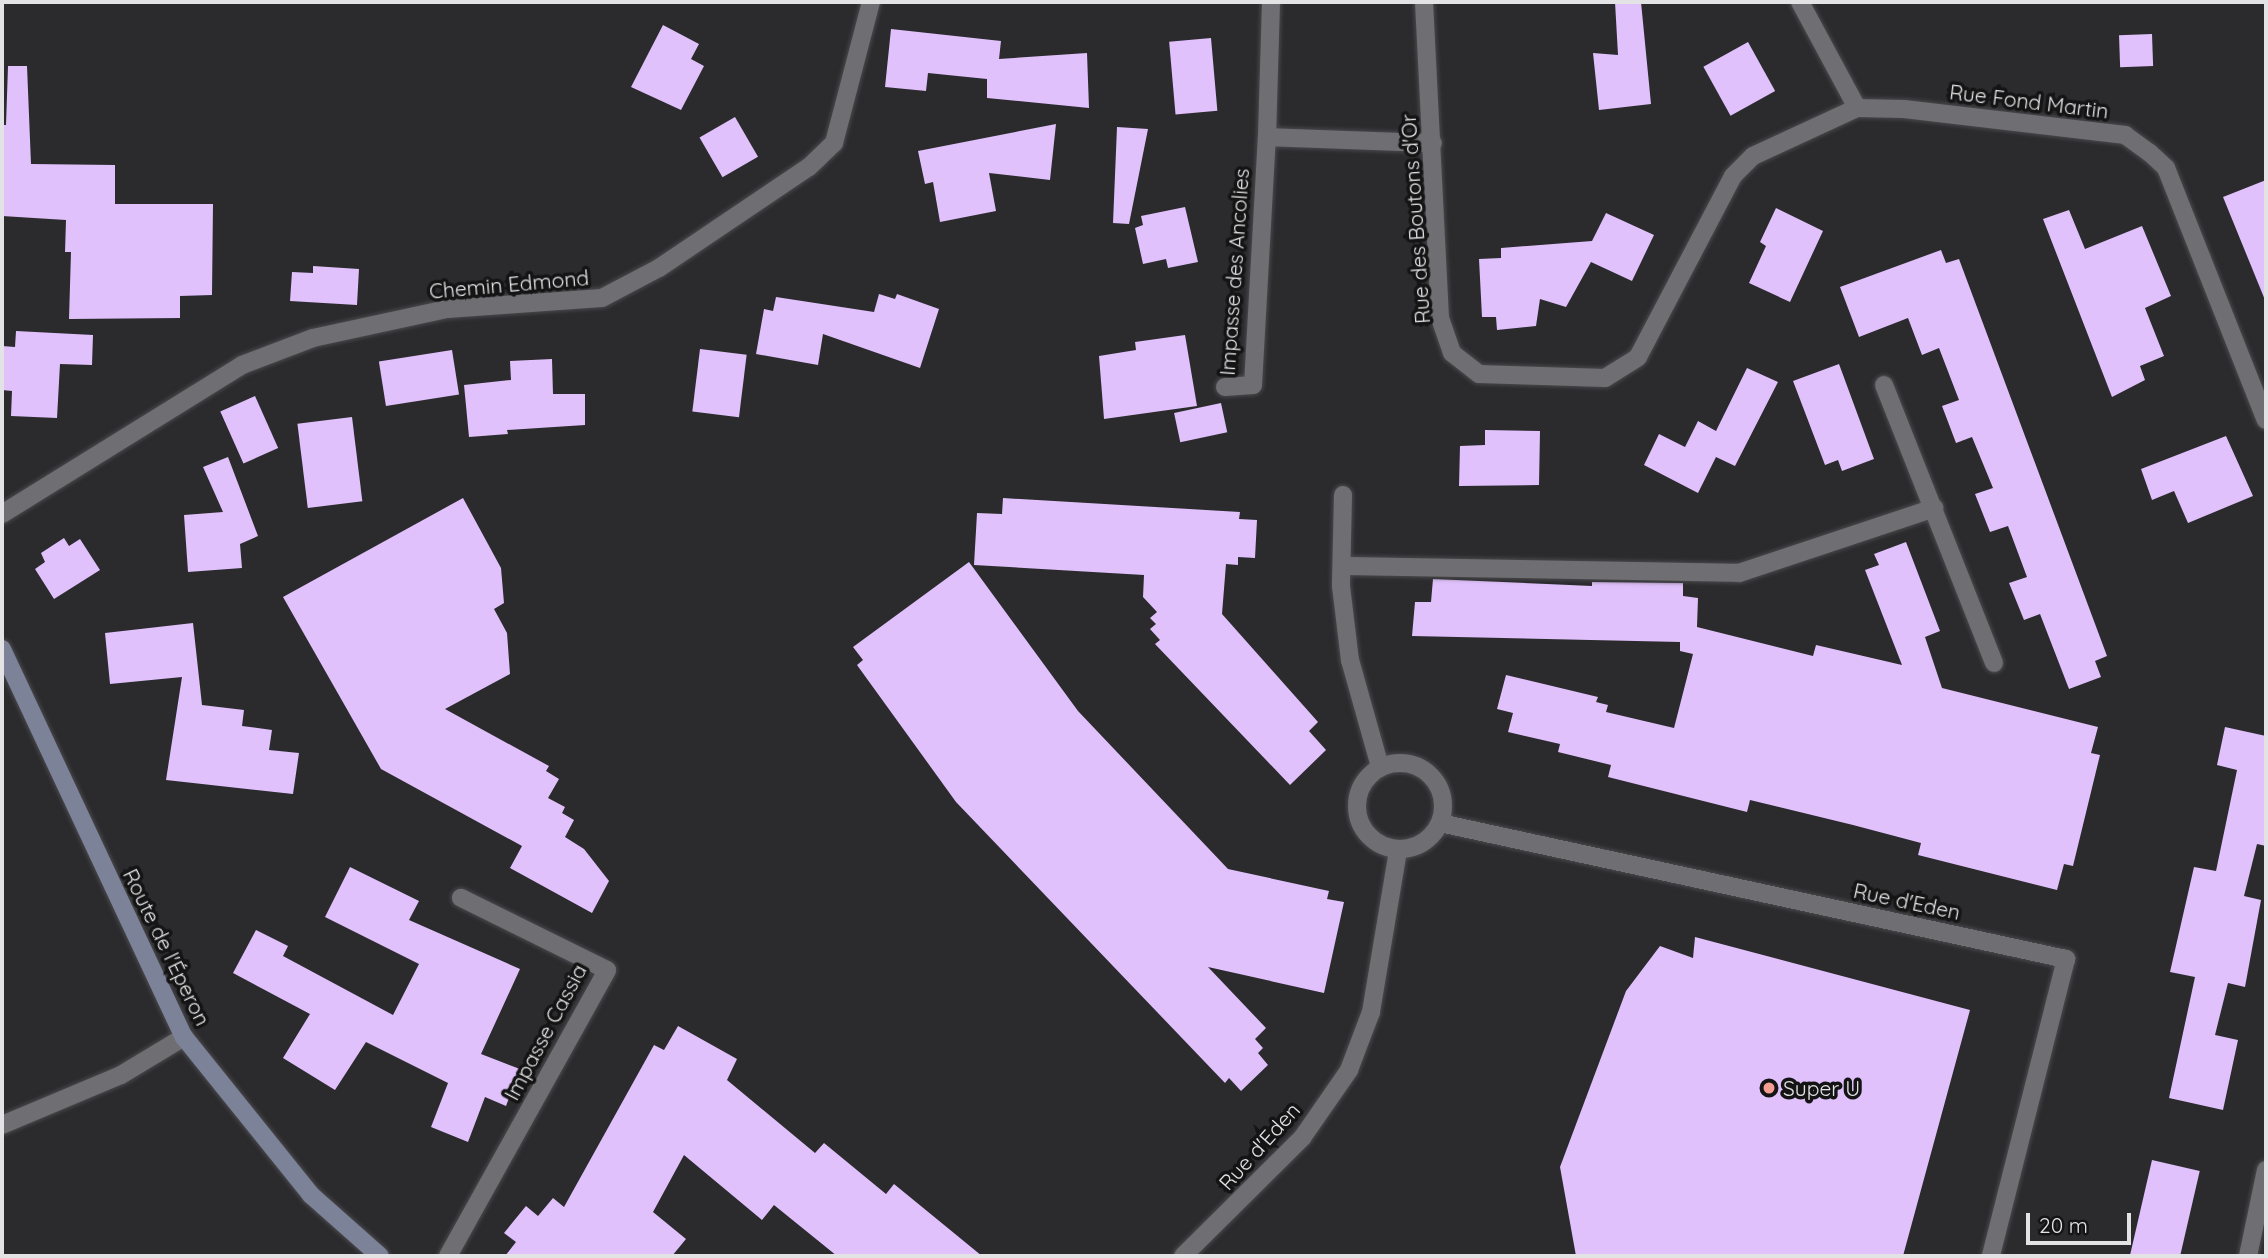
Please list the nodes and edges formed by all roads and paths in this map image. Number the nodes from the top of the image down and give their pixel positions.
1 (871, 2) edge
2 (1271, 2) edge
3 (1424, 2) edge
4 (1800, 2) edge
5 (1857, 108) junction
6 (1267, 137) junction
7 (1433, 143) junction
8 (1884, 385) dead end
9 (1225, 387) dead end
10 (2266, 420) edge
11 (1343, 495) dead end
12 (1934, 508) junction
13 (2, 514) edge
14 (1342, 566) junction
15 (2, 649) edge
16 (1994, 663) dead end
17 (1380, 767) junction
18 (1440, 823) junction
19 (1398, 850) junction
20 (461, 898) dead end
21 (184, 1037) junction
22 (2, 1125) edge
23 (2266, 1170) edge
24 (2266, 1254) edge
25 (380, 1256) edge
26 (448, 1256) edge
27 (1183, 1256) edge
28 (1991, 1256) edge
29 (2248, 1256) edge
30 (2257, 1256) edge

1 - 13 street, Chemin Edmond
2 - 6 street, Impasse des Ancolies
3 - 7 street, Rue des Boutons d'Or
4 - 5 street
5 - 7 street, Rue des Boutons d'Or
5 - 10 street, Rue Fond Martin
6 - 7 street
6 - 9 street, Impasse des Ancolies
8 - 12 street
11 - 14 street
12 - 14 street
12 - 16 street
14 - 17 street
15 - 21 main road, Route de l'Éperon
17 - 18 street
17 - 19 street
18 - 19 street
18 - 28 street, Rue d'Eden
19 - 27 street, Rue d'Eden
20 - 26 street, Impasse Cassia
21 - 22 street
21 - 25 main road, Route de l'Éperon
23 - 29 street
24 - 30 street

